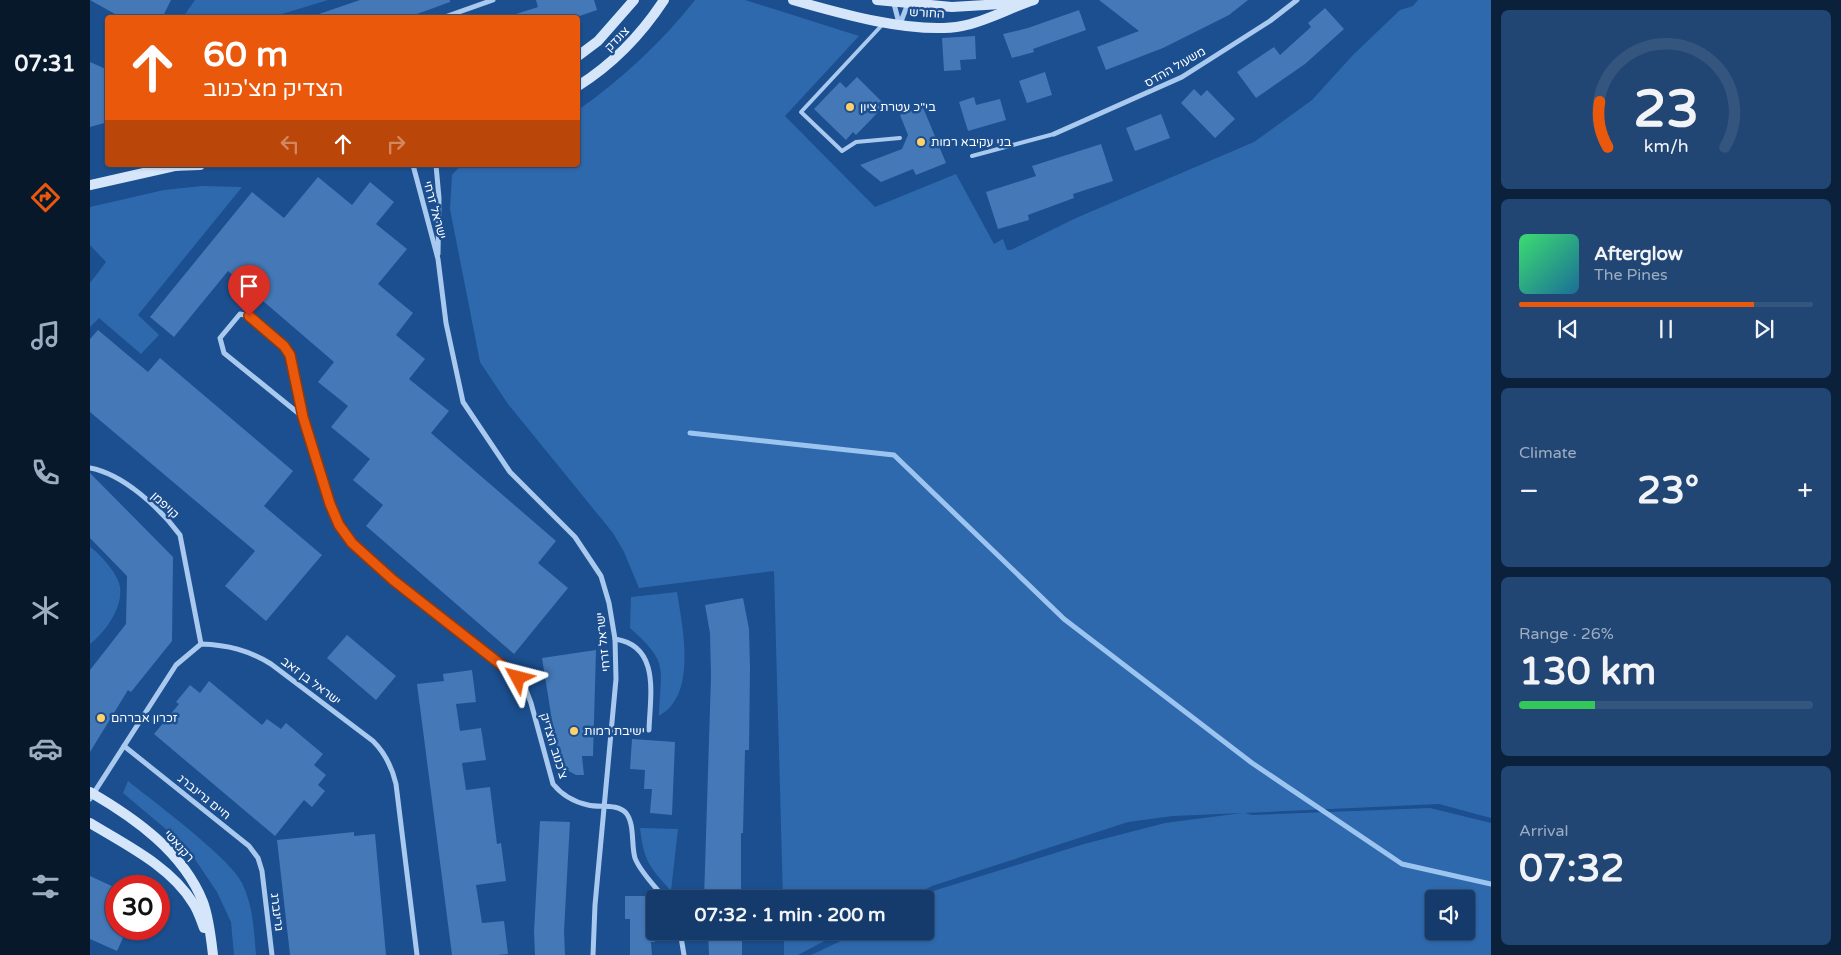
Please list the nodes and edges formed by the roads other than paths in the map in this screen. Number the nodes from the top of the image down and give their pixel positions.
1 (493, 0) edge
2 (634, 0) edge
3 (664, 0) edge
4 (792, 0) edge
5 (877, 0) edge
6 (1297, 0) edge
7 (893, 1) edge
8 (1031, 1) edge
9 (909, 2) edge
10 (450, 15) edge
11 (885, 22) junction
12 (900, 24) junction
13 (580, 54) edge
14 (580, 85) edge
15 (1054, 134) joint
16 (900, 138) dead end
17 (972, 156) dead end
18 (171, 167) edge
19 (414, 167) edge
20 (436, 167) edge
21 (90, 185) edge
22 (438, 259) junction
23 (303, 417) junction
24 (90, 468) edge
25 (615, 639) junction
26 (202, 644) junction
27 (649, 730) dead end
28 (124, 746) junction
29 (91, 795) edge
30 (604, 806) junction
31 (90, 823) edge
32 (262, 870) joint
33 (658, 890) edge
34 (682, 940) edge
35 (212, 944) junction
36 (213, 955) edge
37 (272, 955) edge
38 (417, 955) edge
39 (593, 955) edge
40 (684, 955) edge

1 - 10 street
2 - 13 street, צונדק
3 - 14 street, צונדק
4 - 11 street, החורש
5 - 7 street, החורש
6 - 15 street, משעול ההדס
7 - 9 street, החורש
7 - 12 street
8 - 9 street, החורש
8 - 12 street, החורש
9 - 12 street
11 - 12 street, החורש
11 - 16 lane
15 - 17 lane
18 - 21 street
19 - 22 street, ישראל זרחי
20 - 22 street, ישראל זרחי
22 - 25 street, ישראל זרחי
23 - 23 street, צ'כנוב הצדיק
23 - 30 street, צ'כנוב הצדיק
24 - 26 street, קויפמן
25 - 27 street
25 - 30 street, ישראל זרחי
26 - 28 street
26 - 38 street, ישראל בן זאב
28 - 29 street
28 - 32 street, חיים גרינברג
29 - 35 street, רקנאטי
30 - 33 street, צ'כנוב הצדיק
30 - 39 street, ישראל זרחי
31 - 35 street, רקנאטי
32 - 37 street, גרינברג
34 - 40 street
35 - 36 street, רקנאטי

